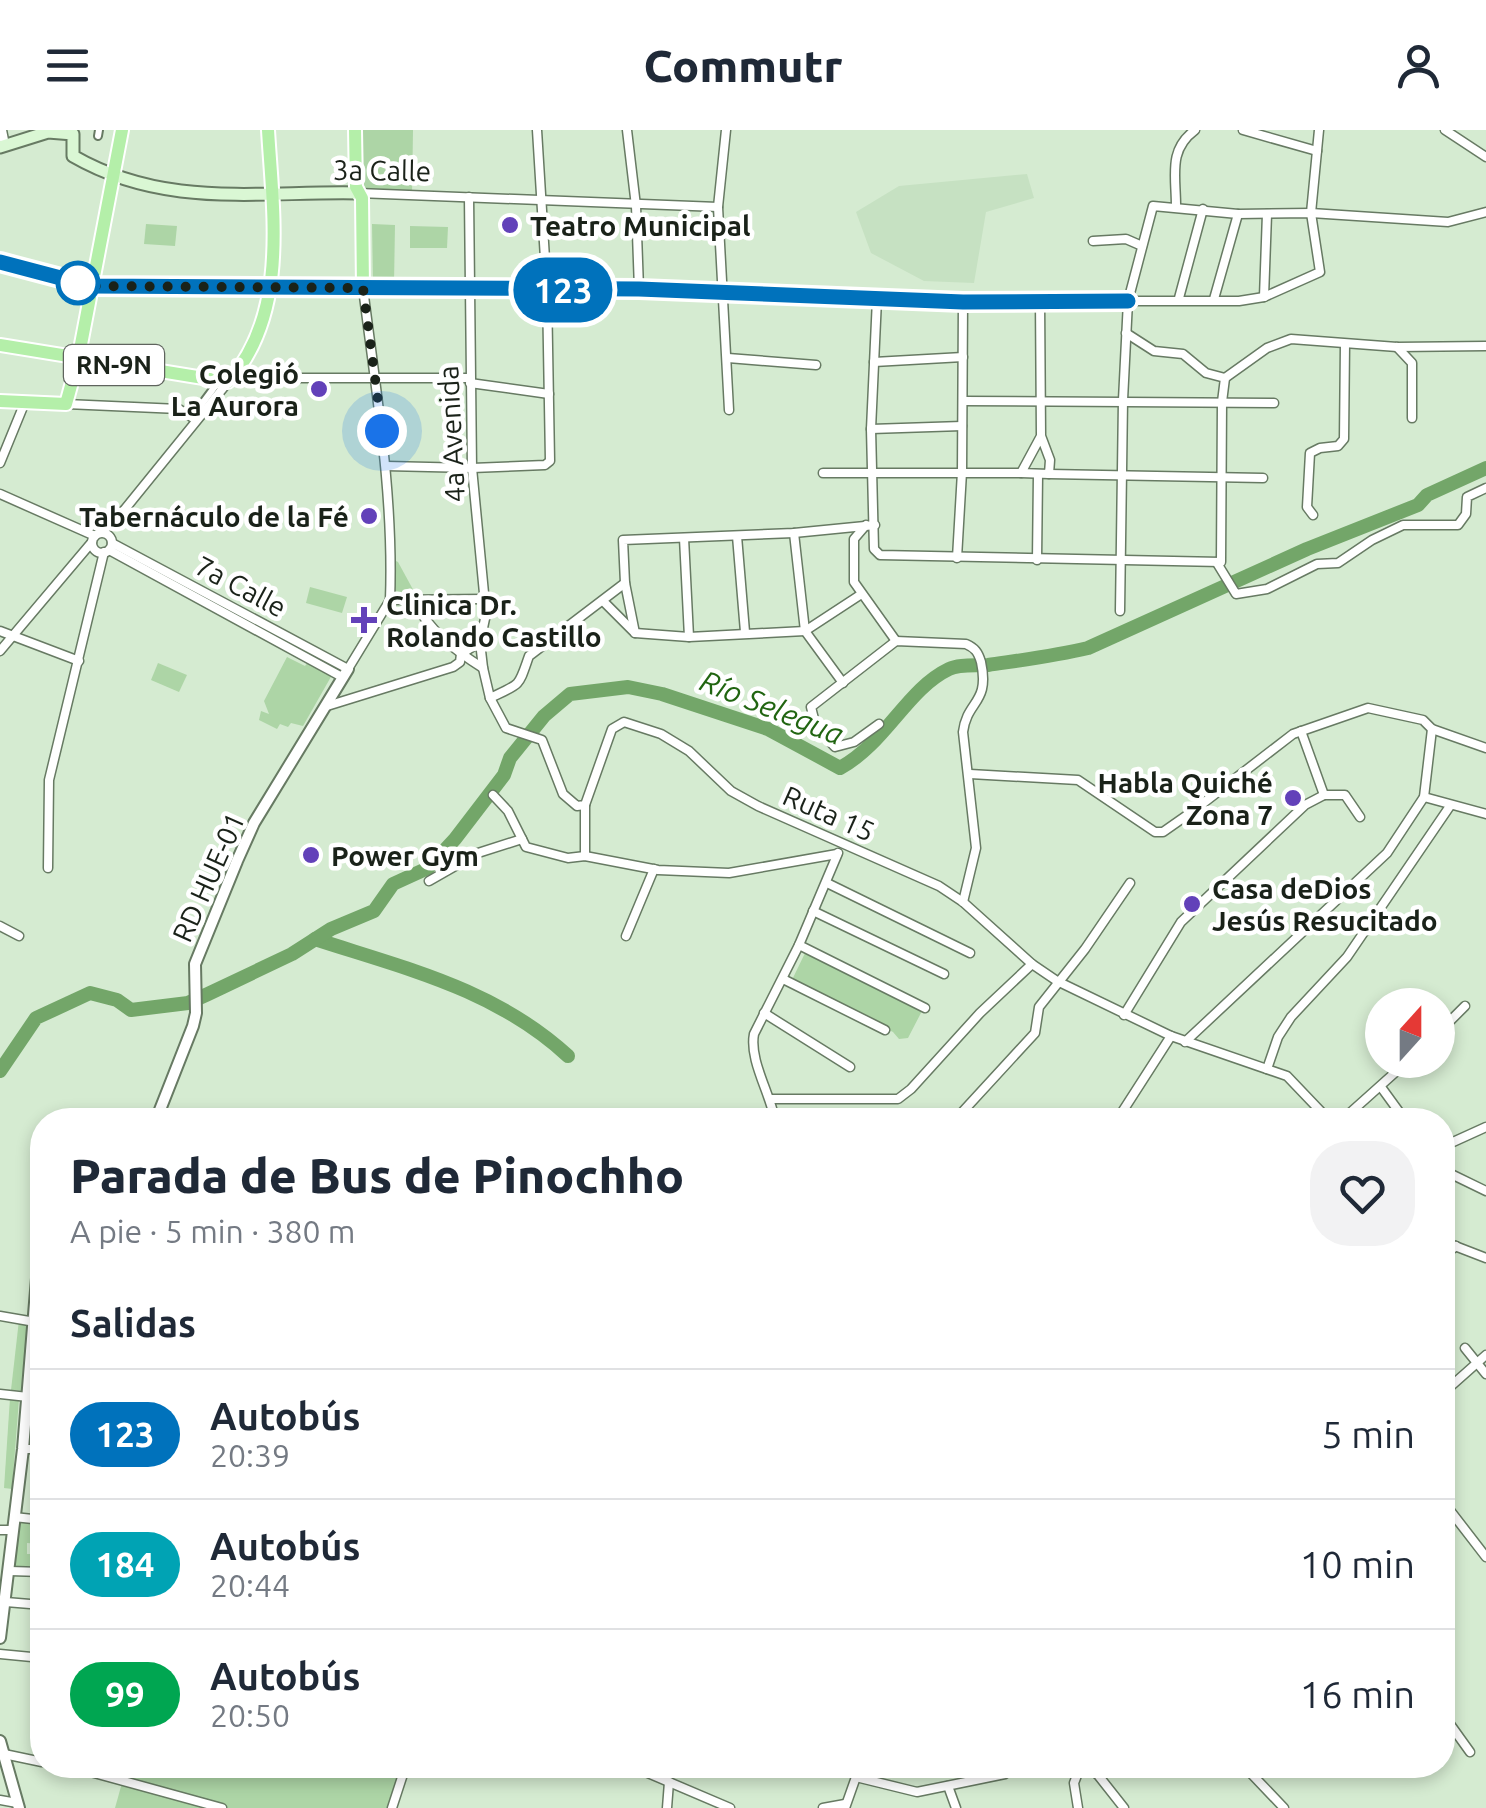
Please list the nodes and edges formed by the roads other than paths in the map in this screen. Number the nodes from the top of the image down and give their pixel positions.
1 (2, 130) edge
2 (122, 130) edge
3 (268, 130) edge
4 (354, 130) edge
5 (537, 130) edge
6 (628, 130) edge
7 (726, 130) edge
8 (1194, 130) edge
9 (1242, 130) edge
10 (1319, 130) edge
11 (1445, 130) edge
12 (2, 146) edge
13 (1317, 151) junction
14 (1486, 157) edge
15 (114, 176) junction
16 (358, 193) junction
17 (272, 196) junction
18 (469, 197) junction
19 (542, 200) junction
20 (636, 206) junction
21 (718, 206) junction
22 (1176, 206) junction
23 (1203, 208) junction
24 (1486, 212) edge
25 (1311, 213) junction
26 (1238, 214) junction
27 (1266, 214) junction
28 (1093, 241) dead end
29 (1142, 246) junction
30 (0, 262) edge
31 (91, 286) junction
32 (271, 287) junction
33 (363, 288) junction
34 (639, 289) junction
35 (469, 290) junction
36 (547, 291) junction
37 (722, 291) junction
38 (1264, 296) junction
39 (1178, 298) junction
40 (877, 299) junction
41 (1214, 299) junction
42 (1040, 300) junction
43 (1128, 301) junction
44 (963, 302) junction
45 (1126, 333) junction
46 (1345, 344) junction
47 (0, 346) edge
48 (1486, 346) edge
49 (1397, 347) junction
50 (963, 357) junction
51 (728, 358) junction
52 (78, 360) junction
53 (874, 362) junction
54 (816, 365) dead end
55 (228, 378) junction
56 (374, 378) junction
57 (1225, 378) junction
58 (470, 381) junction
59 (549, 394) junction
60 (1040, 400) junction
61 (1122, 400) junction
62 (0, 401) edge
63 (963, 401) junction
64 (25, 402) junction
65 (1222, 402) junction
66 (1274, 403) dead end
67 (66, 404) junction
68 (729, 410) dead end
69 (195, 418) junction
70 (1412, 418) dead end
71 (962, 426) junction
72 (871, 429) junction
73 (1041, 436) junction
74 (0, 463) edge
75 (386, 466) junction
76 (472, 468) junction
77 (962, 472) junction
78 (873, 473) junction
79 (1021, 473) junction
80 (823, 474) dead end
81 (1049, 474) junction
82 (1221, 474) junction
83 (1122, 475) junction
84 (1038, 476) junction
85 (1263, 478) dead end
86 (1486, 488) edge
87 (0, 494) edge
88 (1313, 515) dead end
89 (870, 525) junction
90 (794, 533) junction
91 (737, 536) junction
92 (96, 537) junction
93 (684, 538) junction
94 (109, 549) junction
95 (957, 558) junction
96 (1037, 560) junction
97 (1119, 560) junction
98 (1219, 567) junction
99 (625, 582) junction
100 (860, 595) junction
101 (485, 599) junction
102 (390, 600) junction
103 (413, 600) junction
104 (603, 601) junction
105 (1120, 611) dead end
106 (0, 631) edge
107 (805, 631) junction
108 (745, 632) junction
109 (635, 633) junction
110 (14, 636) junction
111 (689, 637) junction
112 (896, 641) junction
113 (480, 642) junction
114 (0, 651) edge
115 (461, 654) junction
116 (78, 661) junction
117 (483, 668) junction
118 (345, 673) junction
119 (844, 683) junction
120 (490, 698) junction
121 (323, 707) junction
122 (879, 724) dead end
123 (1432, 729) junction
124 (1302, 731) junction
125 (1486, 748) edge
126 (970, 774) junction
127 (493, 795) dead end
128 (1324, 795) junction
129 (1424, 798) junction
130 (585, 805) junction
131 (1450, 806) junction
132 (1486, 814) edge
133 (1360, 817) dead end
134 (522, 839) junction
135 (843, 845) junction
136 (837, 854) junction
137 (584, 856) junction
138 (48, 868) dead end
139 (654, 869) junction
140 (429, 881) dead end
141 (827, 882) junction
142 (1130, 883) dead end
143 (964, 902) junction
144 (813, 910) junction
145 (0, 926) edge
146 (19, 936) dead end
147 (626, 936) dead end
148 (799, 945) junction
149 (970, 954) dead end
150 (1032, 964) junction
151 (944, 974) dead end
152 (783, 979) junction
153 (1056, 981) junction
154 (1465, 1006) dead end
155 (925, 1008) dead end
156 (764, 1013) junction
157 (1124, 1015) junction
158 (1455, 1016) edge
159 (885, 1030) dead end
160 (1171, 1036) junction
161 (1185, 1042) junction
162 (850, 1067) dead end
163 (1267, 1068) junction
164 (1390, 1078) edge
165 (1381, 1087) junction
166 (771, 1099) junction
167 (160, 1108) edge
168 (772, 1108) edge
169 (965, 1108) edge
170 (1125, 1108) edge
171 (1318, 1108) edge
172 (1356, 1108) edge
173 (1396, 1108) edge
174 (1486, 1127) edge
175 (1455, 1141) edge
176 (1455, 1176) edge
177 (1486, 1191) edge
178 (1456, 1246) edge
179 (1486, 1258) edge
180 (0, 1316) edge
181 (30, 1321) edge
182 (1465, 1348) dead end
183 (1486, 1356) edge
184 (1476, 1364) junction
185 (1486, 1374) edge
186 (30, 1376) edge
187 (1455, 1383) edge
188 (0, 1394) edge
189 (28, 1397) junction
190 (23, 1448) junction
191 (30, 1449) edge
192 (1455, 1516) edge
193 (14, 1517) junction
194 (30, 1519) edge
195 (6, 1530) edge
196 (1486, 1557) edge
197 (10, 1571) junction
198 (30, 1572) edge
199 (6, 1602) junction
200 (30, 1604) edge
201 (0, 1638) edge
202 (0, 1654) edge
203 (30, 1657) edge
204 (1455, 1731) edge
205 (0, 1741) edge
206 (1470, 1752) dead end
207 (4, 1754) junction
208 (30, 1759) edge
209 (4, 1772) edge
210 (113, 1778) edge
211 (402, 1778) edge
212 (659, 1778) edge
213 (856, 1778) edge
214 (860, 1778) edge
215 (986, 1778) edge
216 (1077, 1778) edge
217 (1100, 1778) edge
218 (1255, 1778) edge
219 (668, 1782) junction
220 (948, 1786) junction
221 (0, 1800) edge
222 (18, 1806) edge
223 (845, 1806) edge
224 (726, 1807) edge
225 (222, 1808) edge
226 (392, 1808) edge
227 (667, 1808) edge
228 (823, 1808) edge
229 (956, 1808) edge
230 (1078, 1808) edge
231 (1124, 1808) edge
232 (1284, 1808) edge

1 - 12 street
2 - 15 main road
3 - 17 main road
4 - 16 main road
5 - 19 street
6 - 20 street
7 - 21 street
8 - 22 street
9 - 13 street
10 - 13 street
11 - 14 street
12 - 15 main road, 3a Calle
13 - 25 street
15 - 17 main road, 3a Calle
15 - 31 main road
16 - 17 main road, 3a Calle
16 - 18 street, 3a Calle
16 - 33 main road
17 - 32 main road
18 - 19 street, 3a Calle
18 - 35 street, 4a Avenida
19 - 20 street, 3a Calle
19 - 36 street
20 - 21 street, 3a Calle
20 - 34 street
21 - 37 street
22 - 23 street
22 - 29 street
23 - 26 street
23 - 39 street
24 - 25 street
25 - 27 street
25 - 38 street
26 - 27 street
26 - 41 street
27 - 38 street
28 - 29 street
29 - 43 street
30 - 31 main road
31 - 32 main road
31 - 52 main road, RN-9N
32 - 33 main road
32 - 55 main road
33 - 35 street
33 - 56 street
34 - 36 street
34 - 37 street
35 - 36 street
35 - 58 street, 4a Avenida
36 - 59 street
37 - 40 street
37 - 51 street
38 - 41 street
39 - 41 street
39 - 43 street
40 - 44 street
40 - 53 street
42 - 43 street
42 - 44 street
42 - 60 street
43 - 45 street
44 - 50 street
45 - 57 street
45 - 61 street
46 - 49 street
46 - 57 street
46 - 88 street
47 - 52 main road, RN-9N
48 - 49 street
49 - 70 street
50 - 53 street
50 - 63 street
51 - 54 street
51 - 68 street
52 - 55 main road, RN-9N
52 - 67 main road, RN-9N
53 - 72 street
55 - 56 street
55 - 69 street
56 - 58 street
56 - 75 street
57 - 65 street
58 - 59 street
58 - 76 street, 4a Avenida
59 - 76 street
60 - 61 street
60 - 63 street
60 - 73 street
61 - 65 street
61 - 83 street
62 - 64 main road, RN-9N
63 - 71 street
64 - 67 main road, RN-9N
64 - 74 street
65 - 66 street
65 - 82 street
67 - 69 street
69 - 92 street
71 - 72 street
71 - 77 street
72 - 78 street
73 - 79 street
73 - 81 street
75 - 76 street
75 - 102 street
76 - 101 street, 4a Avenida
77 - 78 street
77 - 79 street
77 - 95 street
78 - 80 street
78 - 89 street
79 - 84 street
81 - 83 street
81 - 84 street
82 - 83 street
82 - 85 street
82 - 98 street
83 - 97 street
84 - 96 street
86 - 98 street
87 - 92 street
89 - 90 street
89 - 95 street
89 - 100 street
90 - 91 street
90 - 107 street
91 - 93 street
91 - 108 street
92 - 94 street
92 - 94 street
92 - 110 street
93 - 99 street
93 - 111 street
94 - 116 street
94 - 118 street, 7a Calle
95 - 96 street
96 - 97 street
97 - 98 street
97 - 105 street
99 - 104 street
99 - 109 street
100 - 107 street
100 - 112 street
101 - 103 street
101 - 113 street, 4a Avenida
102 - 103 street
102 - 118 street
103 - 115 street
104 - 109 street
104 - 120 street
106 - 110 street
107 - 108 street
107 - 119 street
108 - 111 street
109 - 111 street
110 - 114 street
110 - 116 street
112 - 119 street
112 - 126 street
113 - 115 street
113 - 117 street, 4a Avenida
115 - 117 street
115 - 121 street
116 - 138 street
117 - 120 street
118 - 121 street, RD HUE-01
119 - 122 street
120 - 130 street
121 - 167 street, RD HUE-01
123 - 124 street
123 - 125 street
123 - 129 street
124 - 126 street
124 - 128 street
126 - 143 street
127 - 134 street
128 - 133 street
128 - 157 street
129 - 131 street
129 - 161 street
130 - 135 street, Ruta 15
130 - 137 street
131 - 132 street
131 - 163 street
134 - 137 street
134 - 140 street
135 - 136 street
135 - 143 street, Ruta 15
136 - 139 street
136 - 141 street
137 - 139 street
139 - 147 street
141 - 144 street
141 - 149 street
142 - 153 street
143 - 150 street, Ruta 15
144 - 148 street
144 - 151 street
145 - 146 street
148 - 152 street
148 - 155 street
150 - 153 street, Ruta 15
150 - 166 street
152 - 156 street
152 - 159 street
153 - 157 street, Ruta 15
153 - 169 street
154 - 158 street
156 - 162 street
156 - 166 street
157 - 160 street, Ruta 15
160 - 161 street, Ruta 15
160 - 170 street
161 - 163 street, Ruta 15
163 - 171 street, Ruta 15
164 - 165 street
165 - 172 street
165 - 173 street
166 - 168 street
174 - 175 street
176 - 177 street
178 - 179 street
180 - 181 street
182 - 184 street
183 - 184 street
184 - 185 street
184 - 187 street
186 - 189 street
188 - 189 street
189 - 190 street
190 - 191 street
190 - 193 street
192 - 196 street
193 - 194 street
193 - 195 street
195 - 197 street
197 - 198 street
197 - 199 street
199 - 200 street
199 - 201 street
202 - 203 street
204 - 206 street
205 - 207 street
207 - 208 street
207 - 209 street
209 - 222 street
210 - 225 street
211 - 226 street
212 - 219 street
213 - 223 street
214 - 220 street
215 - 220 street
216 - 230 street
217 - 231 street
218 - 232 street
219 - 224 street
219 - 227 street
220 - 229 street
221 - 222 street
223 - 228 street

